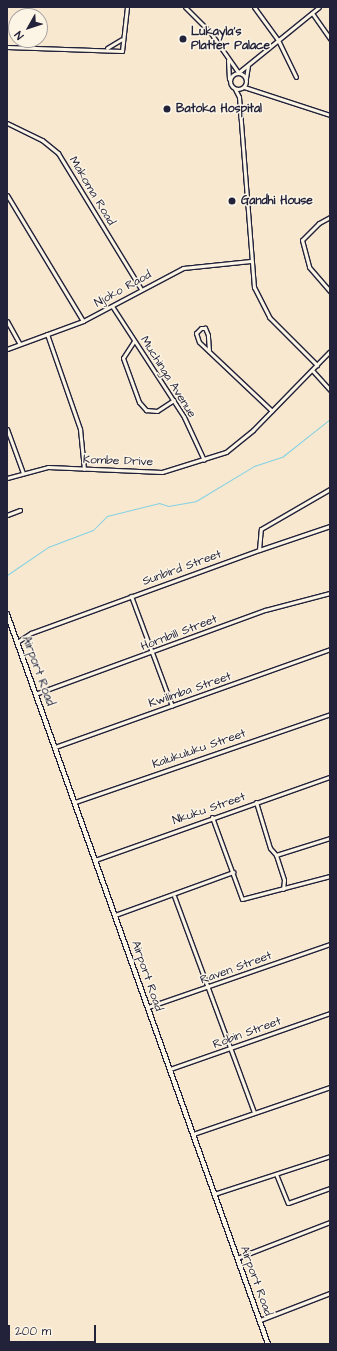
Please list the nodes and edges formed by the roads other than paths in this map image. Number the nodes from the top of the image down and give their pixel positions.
1 (127, 7) edge
2 (185, 7) edge
3 (254, 7) edge
4 (319, 7) edge
5 (312, 13) junction
6 (122, 38) junction
7 (330, 39) edge
8 (278, 40) junction
9 (7, 47) edge
10 (106, 49) junction
11 (228, 60) junction
12 (248, 66) junction
13 (238, 72) junction
14 (296, 77) dead end
15 (246, 78) junction
16 (230, 81) junction
17 (243, 87) junction
18 (235, 89) junction
19 (240, 97) junction
20 (330, 115) edge
21 (7, 123) edge
22 (7, 195) edge
23 (330, 217) edge
24 (251, 261) junction
25 (141, 289) junction
26 (330, 292) edge
27 (112, 306) junction
28 (7, 321) edge
29 (83, 321) junction
30 (47, 334) junction
31 (134, 341) junction
32 (20, 344) junction
33 (7, 348) edge
34 (209, 351) junction
35 (330, 352) edge
36 (317, 365) junction
37 (312, 370) junction
38 (330, 390) edge
39 (174, 400) junction
40 (272, 411) junction
41 (7, 428) edge
42 (204, 460) junction
43 (84, 469) junction
44 (23, 473) junction
45 (7, 478) edge
46 (330, 489) edge
47 (20, 510) dead end
48 (7, 515) edge
49 (330, 526) edge
50 (260, 550) junction
51 (330, 593) edge
52 (132, 596) junction
53 (7, 614) edge
54 (17, 642) junction
55 (330, 649) edge
56 (152, 654) junction
57 (36, 694) junction
58 (172, 706) junction
59 (330, 714) edge
60 (54, 747) junction
61 (330, 776) edge
62 (75, 802) junction
63 (256, 802) junction
64 (212, 817) junction
65 (330, 838) edge
66 (276, 855) junction
67 (95, 860) junction
68 (233, 872) junction
69 (330, 876) edge
70 (283, 889) junction
71 (174, 896) junction
72 (114, 915) junction
73 (330, 944) edge
74 (210, 987) junction
75 (148, 1007) junction
76 (330, 1013) edge
77 (230, 1049) junction
78 (170, 1070) junction
79 (330, 1087) edge
80 (254, 1112) junction
81 (193, 1134) junction
82 (330, 1156) edge
83 (276, 1174) junction
84 (330, 1188) edge
85 (214, 1194) junction
86 (330, 1222) edge
87 (237, 1258) junction
88 (330, 1293) edge
89 (260, 1320) junction
90 (268, 1344) edge

1 - 6 street
2 - 11 street
3 - 8 street
4 - 5 street
5 - 7 street
5 - 8 street
6 - 10 street
6 - 10 street
8 - 12 street
8 - 14 street
9 - 10 street
11 - 13 street
11 - 16 street
12 - 13 street
12 - 15 street
13 - 15 street
13 - 16 street
15 - 17 street
16 - 18 street
17 - 18 street
17 - 19 street
17 - 20 street
18 - 19 street
19 - 24 street
21 - 25 street, Makoma Road
22 - 29 street
23 - 26 street
24 - 25 street, Njoko Raod
24 - 36 street
25 - 27 street, Njoko Raod
27 - 29 street, Njoko Raod
27 - 31 street, Muchinga Avenue
28 - 32 street
29 - 30 street, Njoko Raod
30 - 32 street, Njoko Raod
30 - 43 street
31 - 39 street, Muchinga Avenue
31 - 39 street
32 - 33 street, Njoko Raod
34 - 34 street
34 - 40 street
35 - 36 street, Kombe Drive
36 - 37 street, Kombe Drive
37 - 38 street
37 - 40 street, Kombe Drive
39 - 42 street, Muchinga Avenue
40 - 42 street, Kombe Drive
41 - 44 street
42 - 43 street, Kombe Drive
43 - 44 street, Kombe Drive
44 - 45 street, Kombe Drive
46 - 50 street
47 - 48 street
49 - 50 street, Sunbird Street
50 - 52 street, Sunbird Street
51 - 56 street, Hornbill Street
52 - 54 street, Sunbird Street
52 - 56 street
53 - 54 street, Airport Road
54 - 57 street, Airport Road
55 - 58 street, Kwilimba Street
56 - 57 street, Hornbill Street
56 - 58 street
57 - 60 street, Airport Road
58 - 60 street, Kwilimba Street
59 - 62 street, Kalukuluku Street
60 - 62 street, Airport Road
61 - 63 street, Nkuku Street
62 - 67 street, Airport Road
63 - 64 street, Nkuku Street
63 - 66 street
64 - 67 street, Nkuku Street
64 - 68 street
65 - 66 street
66 - 70 street
67 - 72 street, Airport Road
68 - 70 street
68 - 71 street
69 - 70 street
71 - 72 street
71 - 74 street
72 - 75 street, Airport Road
73 - 74 street, Raven Street
74 - 75 street, Raven Street
74 - 77 street
75 - 78 street, Airport Road
76 - 77 street, Robin Street
77 - 78 street, Robin Street
77 - 80 street
78 - 81 street, Airport Road
79 - 80 street
80 - 81 street
81 - 85 street, Airport Road
82 - 83 street
83 - 84 street
83 - 85 street
85 - 87 street, Airport Road
86 - 87 street
87 - 89 street, Airport Road
88 - 89 street
89 - 90 street, Airport Road

